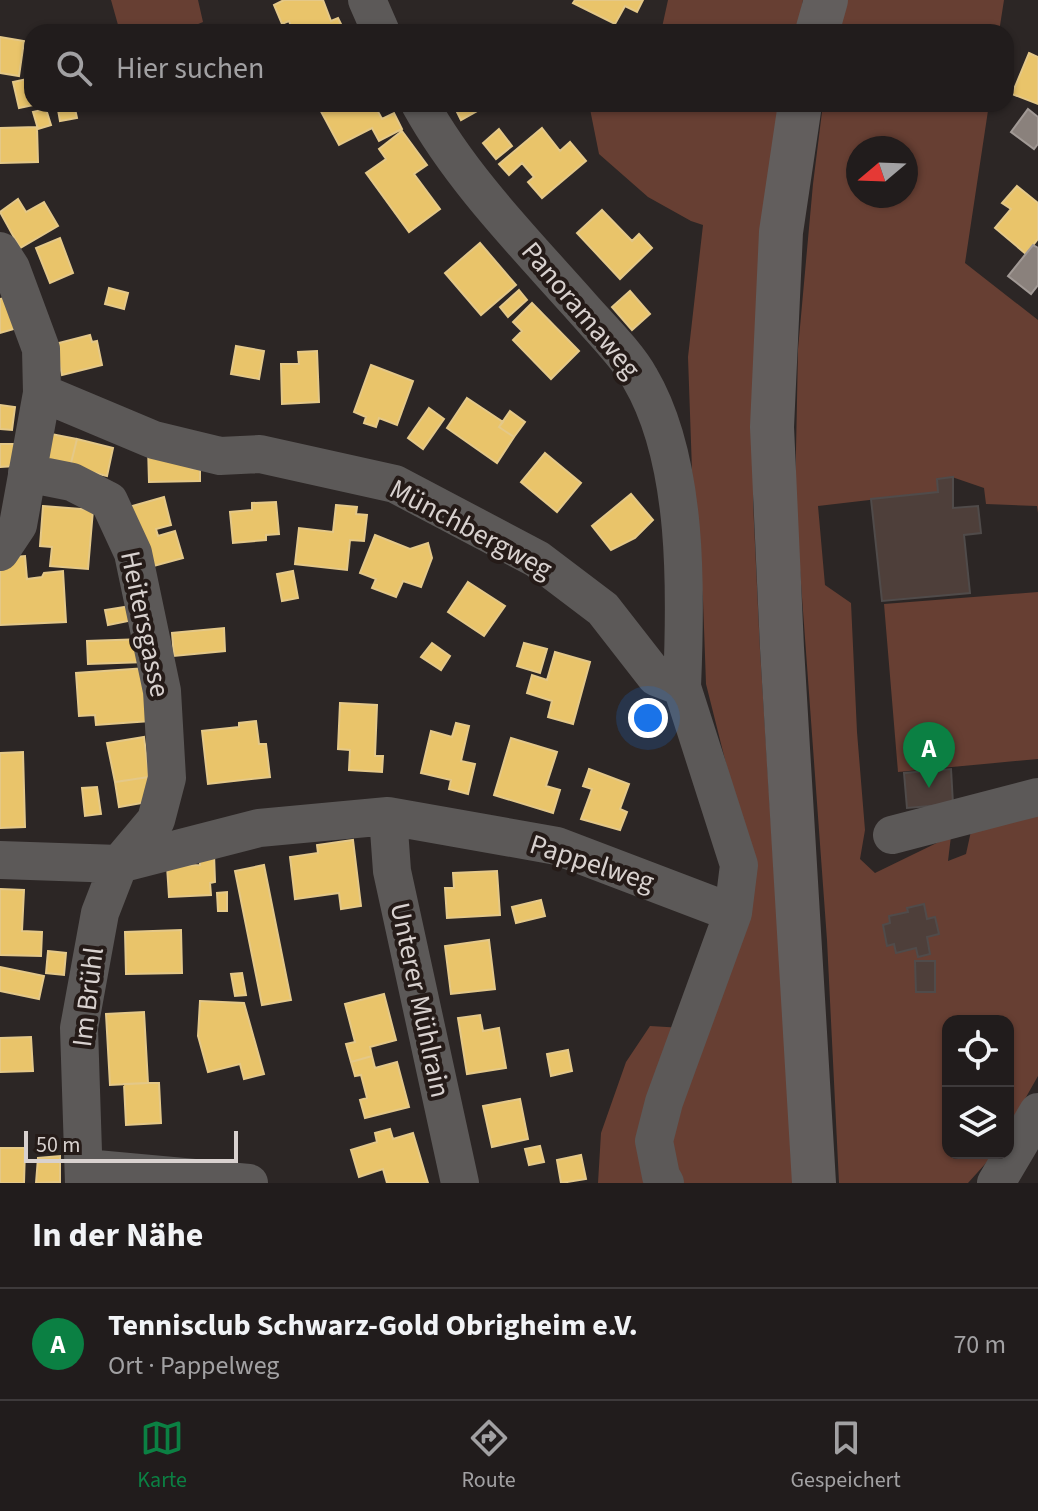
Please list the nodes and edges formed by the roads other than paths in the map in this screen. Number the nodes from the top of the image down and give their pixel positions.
1 (367, 0) edge
2 (826, 0) edge
3 (378, 24) edge
4 (819, 24) edge
5 (425, 112) edge
6 (799, 112) edge
7 (0, 251) edge
8 (42, 393) junction
9 (27, 473) junction
10 (0, 552) edge
11 (682, 687) junction
12 (1038, 797) edge
13 (388, 816) junction
14 (892, 835) dead end
15 (0, 860) edge
16 (119, 864) junction
17 (733, 913) junction
18 (1038, 1112) edge
19 (85, 1176) edge
20 (249, 1183) edge
21 (460, 1183) edge
22 (665, 1183) edge
23 (814, 1183) edge
24 (996, 1183) edge

1 - 3 street
2 - 4 highway
5 - 11 street, Panoramaweg
6 - 23 highway
7 - 8 street
8 - 9 street
8 - 11 street, Münchbergweg
9 - 10 street
9 - 16 street, Heitersgasse
11 - 17 street
12 - 14 street
13 - 16 street, Pappelweg
13 - 17 street, Pappelweg
13 - 21 street, Unterer Mühlrain
15 - 16 street, Pappelweg
16 - 19 street, Im Brühl
17 - 22 street
18 - 24 street
19 - 20 street

